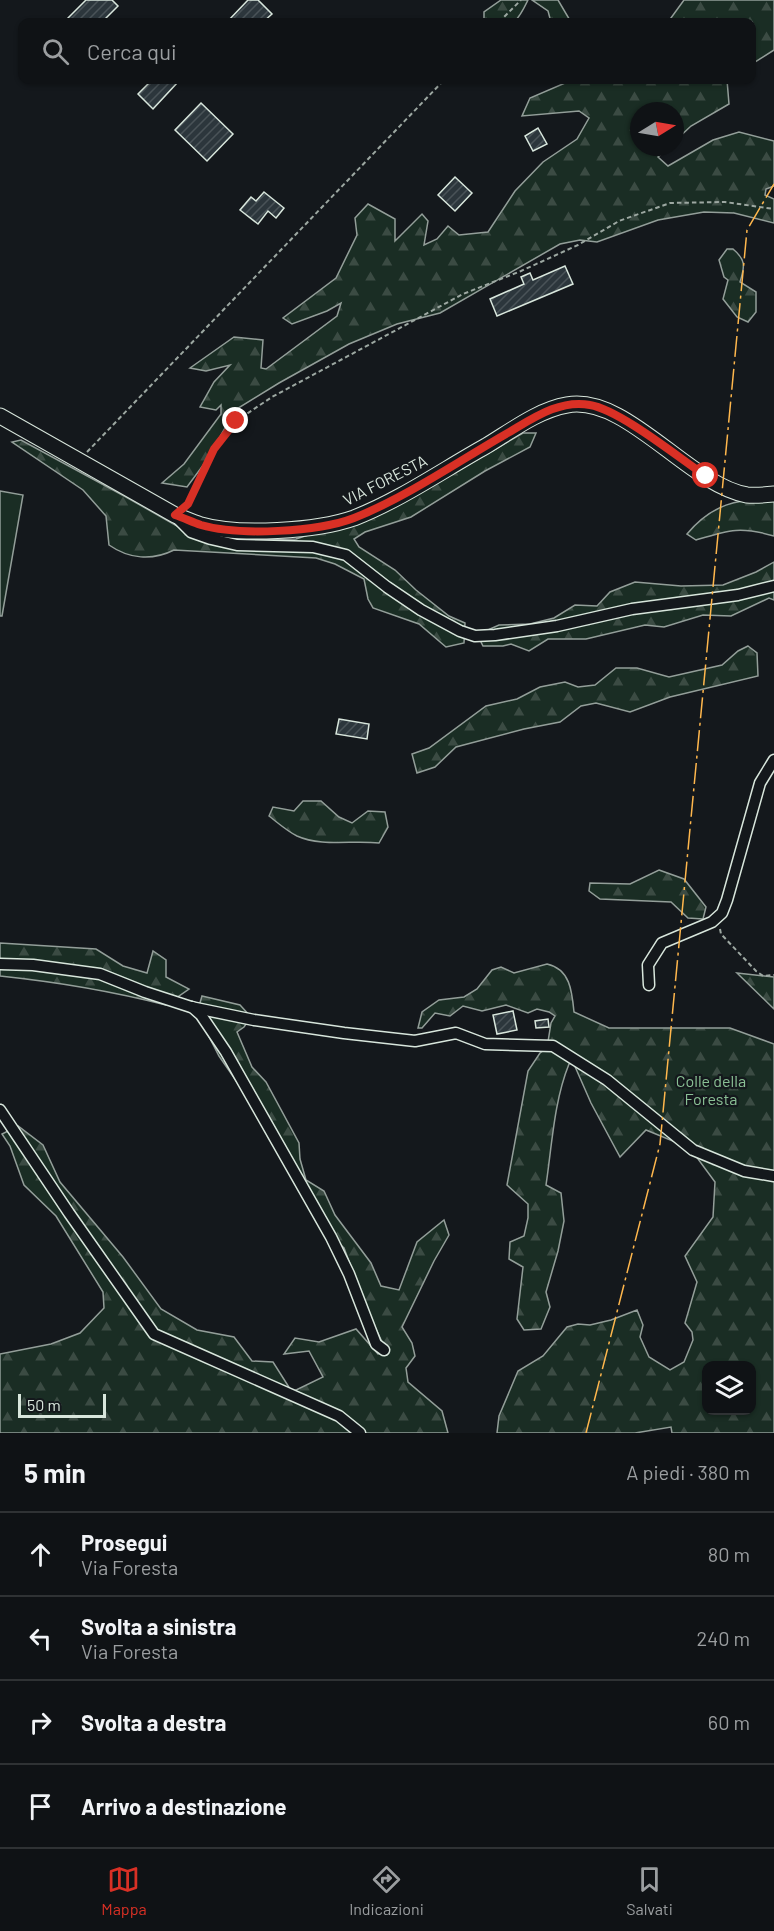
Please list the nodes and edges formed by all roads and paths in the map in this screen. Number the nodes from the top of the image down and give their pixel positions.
1 (521, 0) edge
2 (503, 18) edge
3 (440, 84) edge
4 (774, 209) edge
5 (0, 416) edge
6 (78, 459) junction
7 (774, 494) edge
8 (175, 515) junction
9 (774, 586) edge
10 (774, 760) edge
11 (716, 918) junction
12 (0, 964) edge
13 (774, 975) edge
14 (649, 985) dead end
15 (191, 1007) junction
16 (0, 1110) edge
17 (774, 1176) edge
18 (384, 1350) dead end
19 (360, 1433) edge

1 - 2 path
3 - 6 path
4 - 8 path
5 - 6 main road, VIA FORESTA
6 - 8 main road, VIA FORESTA
7 - 8 main road, VIA FORESTA
8 - 9 street
10 - 11 street
11 - 13 path
11 - 14 street
12 - 15 street
15 - 17 street
15 - 18 street
16 - 19 street

